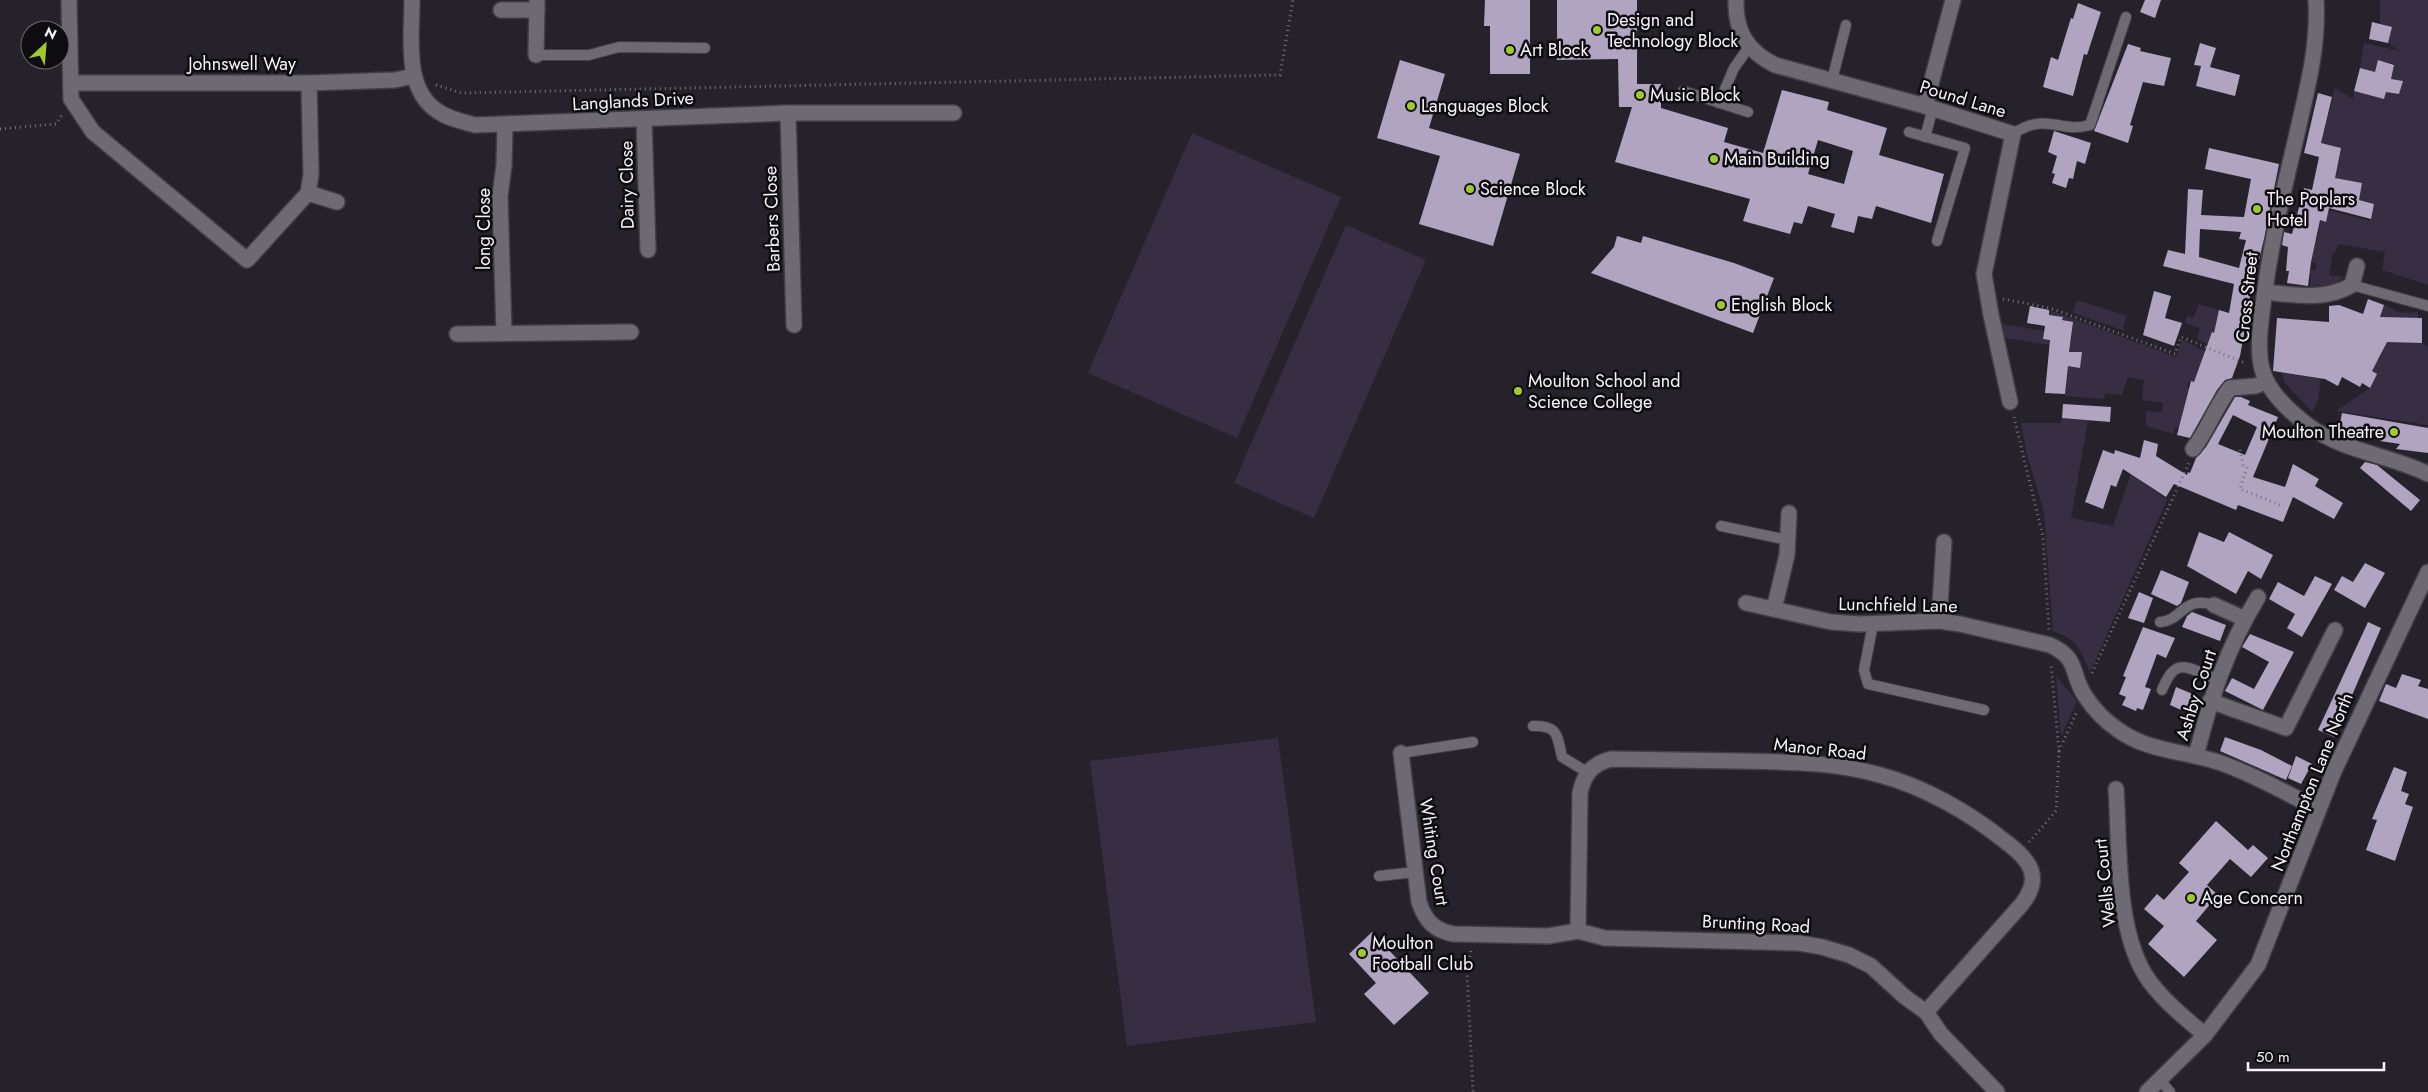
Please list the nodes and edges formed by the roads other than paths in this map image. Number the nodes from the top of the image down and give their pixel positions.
1 (69, 0) edge
2 (412, 0) edge
3 (1736, 0) edge
4 (1953, 0) edge
5 (2316, 0) edge
6 (537, 5) edge
7 (500, 10) dead end
8 (2126, 17) dead end
9 (1846, 25) dead end
10 (1749, 47) junction
11 (704, 48) dead end
12 (536, 54) joint
13 (414, 76) junction
14 (1832, 80) junction
15 (309, 83) junction
16 (70, 84) junction
17 (1683, 91) dead end
18 (1719, 103) junction
19 (1929, 107) junction
20 (1748, 112) dead end
21 (788, 113) junction
22 (954, 113) dead end
23 (644, 119) junction
24 (505, 126) junction
25 (1909, 132) dead end
26 (2013, 134) junction
27 (1925, 137) junction
28 (308, 192) junction
29 (337, 202) dead end
30 (1937, 241) dead end
31 (648, 250) dead end
32 (2357, 266) dead end
33 (2352, 285) junction
34 (2265, 292) junction
35 (2428, 306) edge
36 (794, 325) dead end
37 (631, 332) dead end
38 (504, 333) junction
39 (457, 334) dead end
40 (2264, 376) junction
41 (2010, 402) road end
42 (2193, 449) road end
43 (2428, 474) edge
44 (1789, 513) dead end
45 (1721, 526) dead end
46 (1788, 540) junction
47 (1944, 542) dead end
48 (2428, 572) edge
49 (2258, 597) dead end
50 (1746, 603) dead end
51 (2214, 605) joint
52 (1774, 609) junction
53 (2245, 619) junction
54 (1939, 621) junction
55 (2160, 622) dead end
56 (1873, 624) junction
57 (2335, 630) dead end
58 (2217, 679) junction
59 (2162, 690) dead end
60 (2210, 701) junction
61 (1984, 710) dead end
62 (1533, 726) dead end
63 (1473, 742) dead end
64 (1401, 753) joint
65 (2196, 756) junction
66 (1587, 772) junction
67 (2116, 789) dead end
68 (2318, 809) junction
69 (1415, 872) junction
70 (1378, 876) dead end
71 (1578, 931) junction
72 (1926, 1012) junction
73 (2205, 1035) junction
74 (2165, 1086) edge
75 (1997, 1092) edge
76 (2147, 1092) edge

1 - 16 street
2 - 13 street, Langlands Drive
3 - 10 street, Pound Lane
4 - 19 street
5 - 34 street, Cross Street
6 - 7 street
6 - 12 street
8 - 26 lane
9 - 14 lane
10 - 14 street, Pound Lane
10 - 18 lane
11 - 12 lane
13 - 15 street, Johnswell Way
13 - 24 street, Langlands Drive
14 - 19 street, Pound Lane
15 - 16 street, Johnswell Way
15 - 28 street
16 - 28 street
17 - 18 lane
18 - 20 lane
19 - 26 street, Pound Lane
19 - 27 lane
21 - 22 street, Langlands Drive
21 - 23 street, Langlands Drive
21 - 36 street, Barbers Close
23 - 24 street, Langlands Drive
23 - 31 street, Dairy Close
24 - 38 street, long Close
25 - 27 lane
26 - 41 street, Pound Lane
27 - 30 lane
28 - 29 street
32 - 33 street
33 - 34 street
33 - 35 lane
34 - 40 street, Cross Street
37 - 38 street
38 - 39 street
40 - 42 street
40 - 43 street
44 - 46 street
45 - 46 lane
46 - 52 street
47 - 54 street
48 - 68 street, Northampton Lane North
49 - 53 street, Ashby Court
50 - 52 street, Lunchfield Lane
51 - 53 street
51 - 55 lane
52 - 56 street, Lunchfield Lane
53 - 58 street, Ashby Court
54 - 56 street, Lunchfield Lane
54 - 65 street, Lunchfield Lane
56 - 61 lane
57 - 60 street
58 - 59 lane
58 - 60 street, Ashby Court
60 - 65 street, Ashby Court
62 - 66 lane
63 - 64 lane
64 - 69 street, Whiting Court
65 - 68 street, Lunchfield Lane
66 - 71 street
66 - 72 street, Manor Road
67 - 73 street, Wells Court
68 - 73 street, Northampton Lane North
69 - 70 lane
69 - 71 street, Whiting Court
71 - 72 street, Brunting Road
72 - 75 street, Brunting Road
73 - 74 street, Northampton Lane North
74 - 76 street, Northampton Lane North

